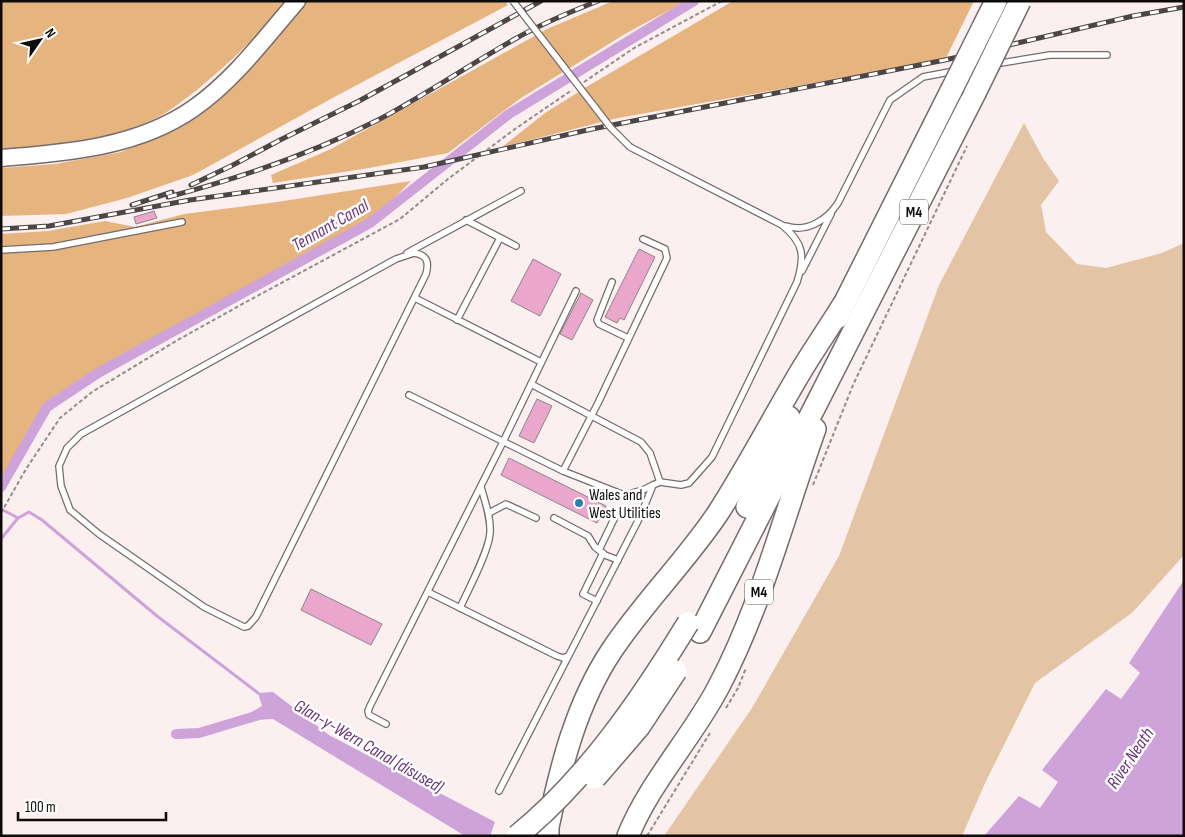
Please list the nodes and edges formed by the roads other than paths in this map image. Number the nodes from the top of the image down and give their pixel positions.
1 (297, 1) edge
2 (513, 1) edge
3 (996, 1) edge
4 (1020, 1) edge
5 (1107, 55) dead end
6 (976, 67) dead end
7 (966, 69) dead end
8 (1, 158) edge
9 (521, 191) dead end
10 (832, 212) junction
11 (466, 220) junction
12 (182, 222) dead end
13 (782, 225) junction
14 (500, 238) junction
15 (643, 239) dead end
16 (516, 246) dead end
17 (1, 250) edge
18 (396, 259) junction
19 (612, 282) dead end
20 (797, 282) junction
21 (576, 292) dead end
22 (415, 298) junction
23 (843, 305) junction
24 (457, 320) junction
25 (854, 332) junction
26 (628, 338) junction
27 (541, 362) junction
28 (531, 384) junction
29 (409, 395) dead end
30 (590, 415) junction
31 (503, 442) junction
32 (563, 471) junction
33 (660, 482) junction
34 (653, 485) junction
35 (480, 487) junction
36 (489, 513) junction
37 (536, 518) dead end
38 (554, 518) dead end
39 (614, 519) dead end
40 (601, 552) junction
41 (618, 560) junction
42 (428, 592) junction
43 (597, 601) junction
44 (460, 608) junction
45 (694, 628) junction
46 (568, 656) junction
47 (386, 724) dead end
48 (499, 791) dead end
49 (517, 836) edge
50 (537, 836) edge
51 (548, 836) edge
52 (628, 836) edge

1 - 8 main road
2 - 13 lane, bridge
3 - 23 highway, M4, bridge
4 - 25 highway, M4, bridge
5 - 6 lane
7 - 10 lane
9 - 11 lane
10 - 13 lane
10 - 20 lane
11 - 14 lane
11 - 18 lane
12 - 17 lane
13 - 20 lane
14 - 16 lane
14 - 24 lane
15 - 26 lane
18 - 22 lane
18 - 22 lane
19 - 26 lane
20 - 33 lane
21 - 27 lane
22 - 24 lane
23 - 45 highway, M4
23 - 51 highway, M4, bridge
24 - 27 lane
25 - 45 highway, M4
25 - 52 highway, M4
26 - 30 lane
27 - 28 lane
28 - 30 lane
28 - 31 lane
29 - 31 lane
30 - 32 lane
30 - 33 lane
31 - 32 lane
31 - 35 lane
32 - 34 lane
33 - 34 lane
34 - 41 lane
35 - 36 lane
35 - 42 lane
36 - 37 lane
36 - 44 lane
38 - 40 lane
39 - 40 lane
40 - 41 lane
40 - 43 lane
41 - 43 lane
42 - 44 lane
42 - 47 lane
43 - 46 lane
44 - 46 lane
45 - 49 highway, M4, bridge
45 - 50 highway, M4, bridge
46 - 48 lane

